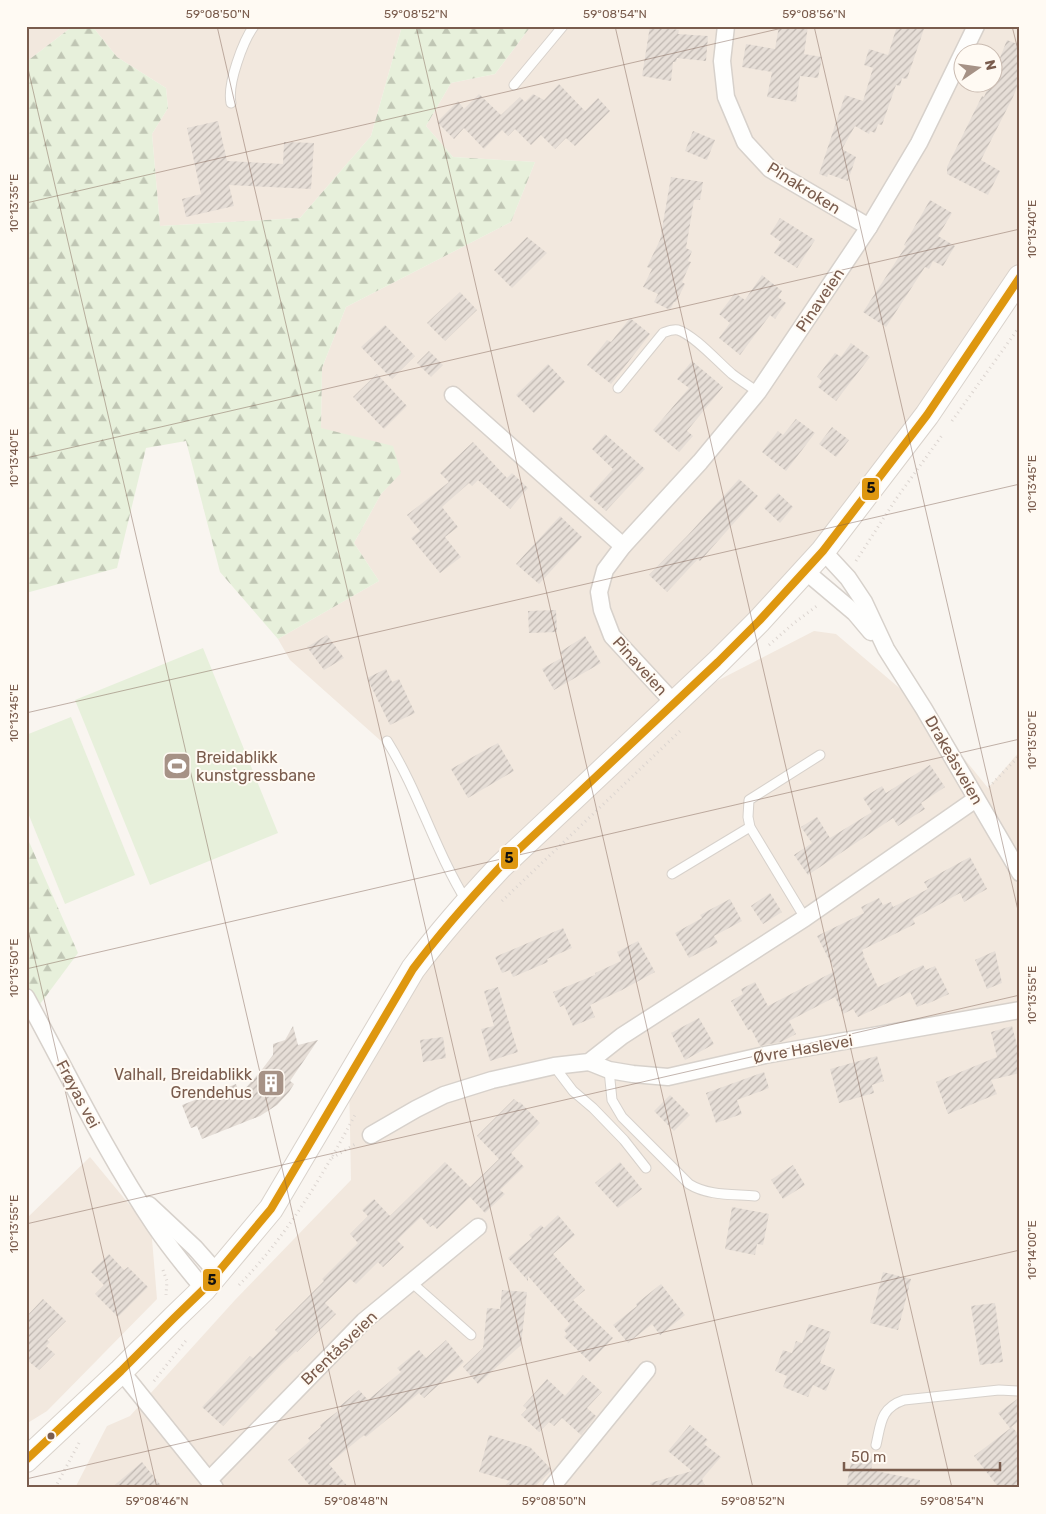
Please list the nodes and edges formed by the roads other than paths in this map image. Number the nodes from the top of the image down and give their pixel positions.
1 (254, 26) edge
2 (563, 26) edge
3 (726, 26) edge
4 (976, 26) edge
5 (514, 85) dead end
6 (231, 103) dead end
7 (868, 227) junction
8 (1020, 277) edge
9 (618, 388) dead end
10 (758, 392) junction
11 (453, 395) dead end
12 (623, 546) junction
13 (823, 551) junction
14 (804, 570) junction
15 (886, 649) junction
16 (674, 703) junction
17 (387, 741) dead end
18 (820, 755) dead end
19 (976, 799) junction
20 (750, 827) junction
21 (1020, 873) edge
22 (672, 874) dead end
23 (467, 902) junction
24 (805, 918) junction
25 (26, 997) edge
26 (1020, 1010) edge
27 (589, 1062) junction
28 (554, 1066) junction
29 (609, 1070) junction
30 (371, 1135) road end
31 (646, 1168) dead end
32 (755, 1196) dead end
33 (478, 1227) dead end
34 (211, 1282) junction
35 (411, 1282) junction
36 (471, 1335) dead end
37 (647, 1370) dead end
38 (121, 1371) junction
39 (1020, 1391) edge
40 (876, 1445) dead end
41 (26, 1460) edge
42 (212, 1484) edge
43 (551, 1488) edge

1 - 6 lane
2 - 5 lane
3 - 7 street, Pinakroken
4 - 7 street, Pinaveien
7 - 10 street, Pinaveien
8 - 13 main road
9 - 10 lane
10 - 12 street, Pinaveien
11 - 12 street
12 - 16 street, Pinaveien
13 - 14 main road
13 - 15 street, Drakeåsveien
14 - 15 street, Drakeåsveien
14 - 16 main road
15 - 19 street, Drakeåsveien
16 - 23 main road
17 - 23 lane
18 - 20 lane
19 - 21 street, Drakeåsveien
19 - 24 street
20 - 22 lane
20 - 24 lane
23 - 34 main road
24 - 27 street
25 - 34 street, Frøyas vei
26 - 29 street, Øvre Haslevei
27 - 28 street, Øvre Haslevei
27 - 29 street, Øvre Haslevei
28 - 30 street, Øvre Haslevei
28 - 31 lane
29 - 32 lane
33 - 35 street, Brentåsveien
34 - 38 main road
35 - 36 lane
35 - 42 street, Brentåsveien
37 - 43 street
38 - 41 main road
38 - 42 street, Brentåsveien
39 - 40 lane

